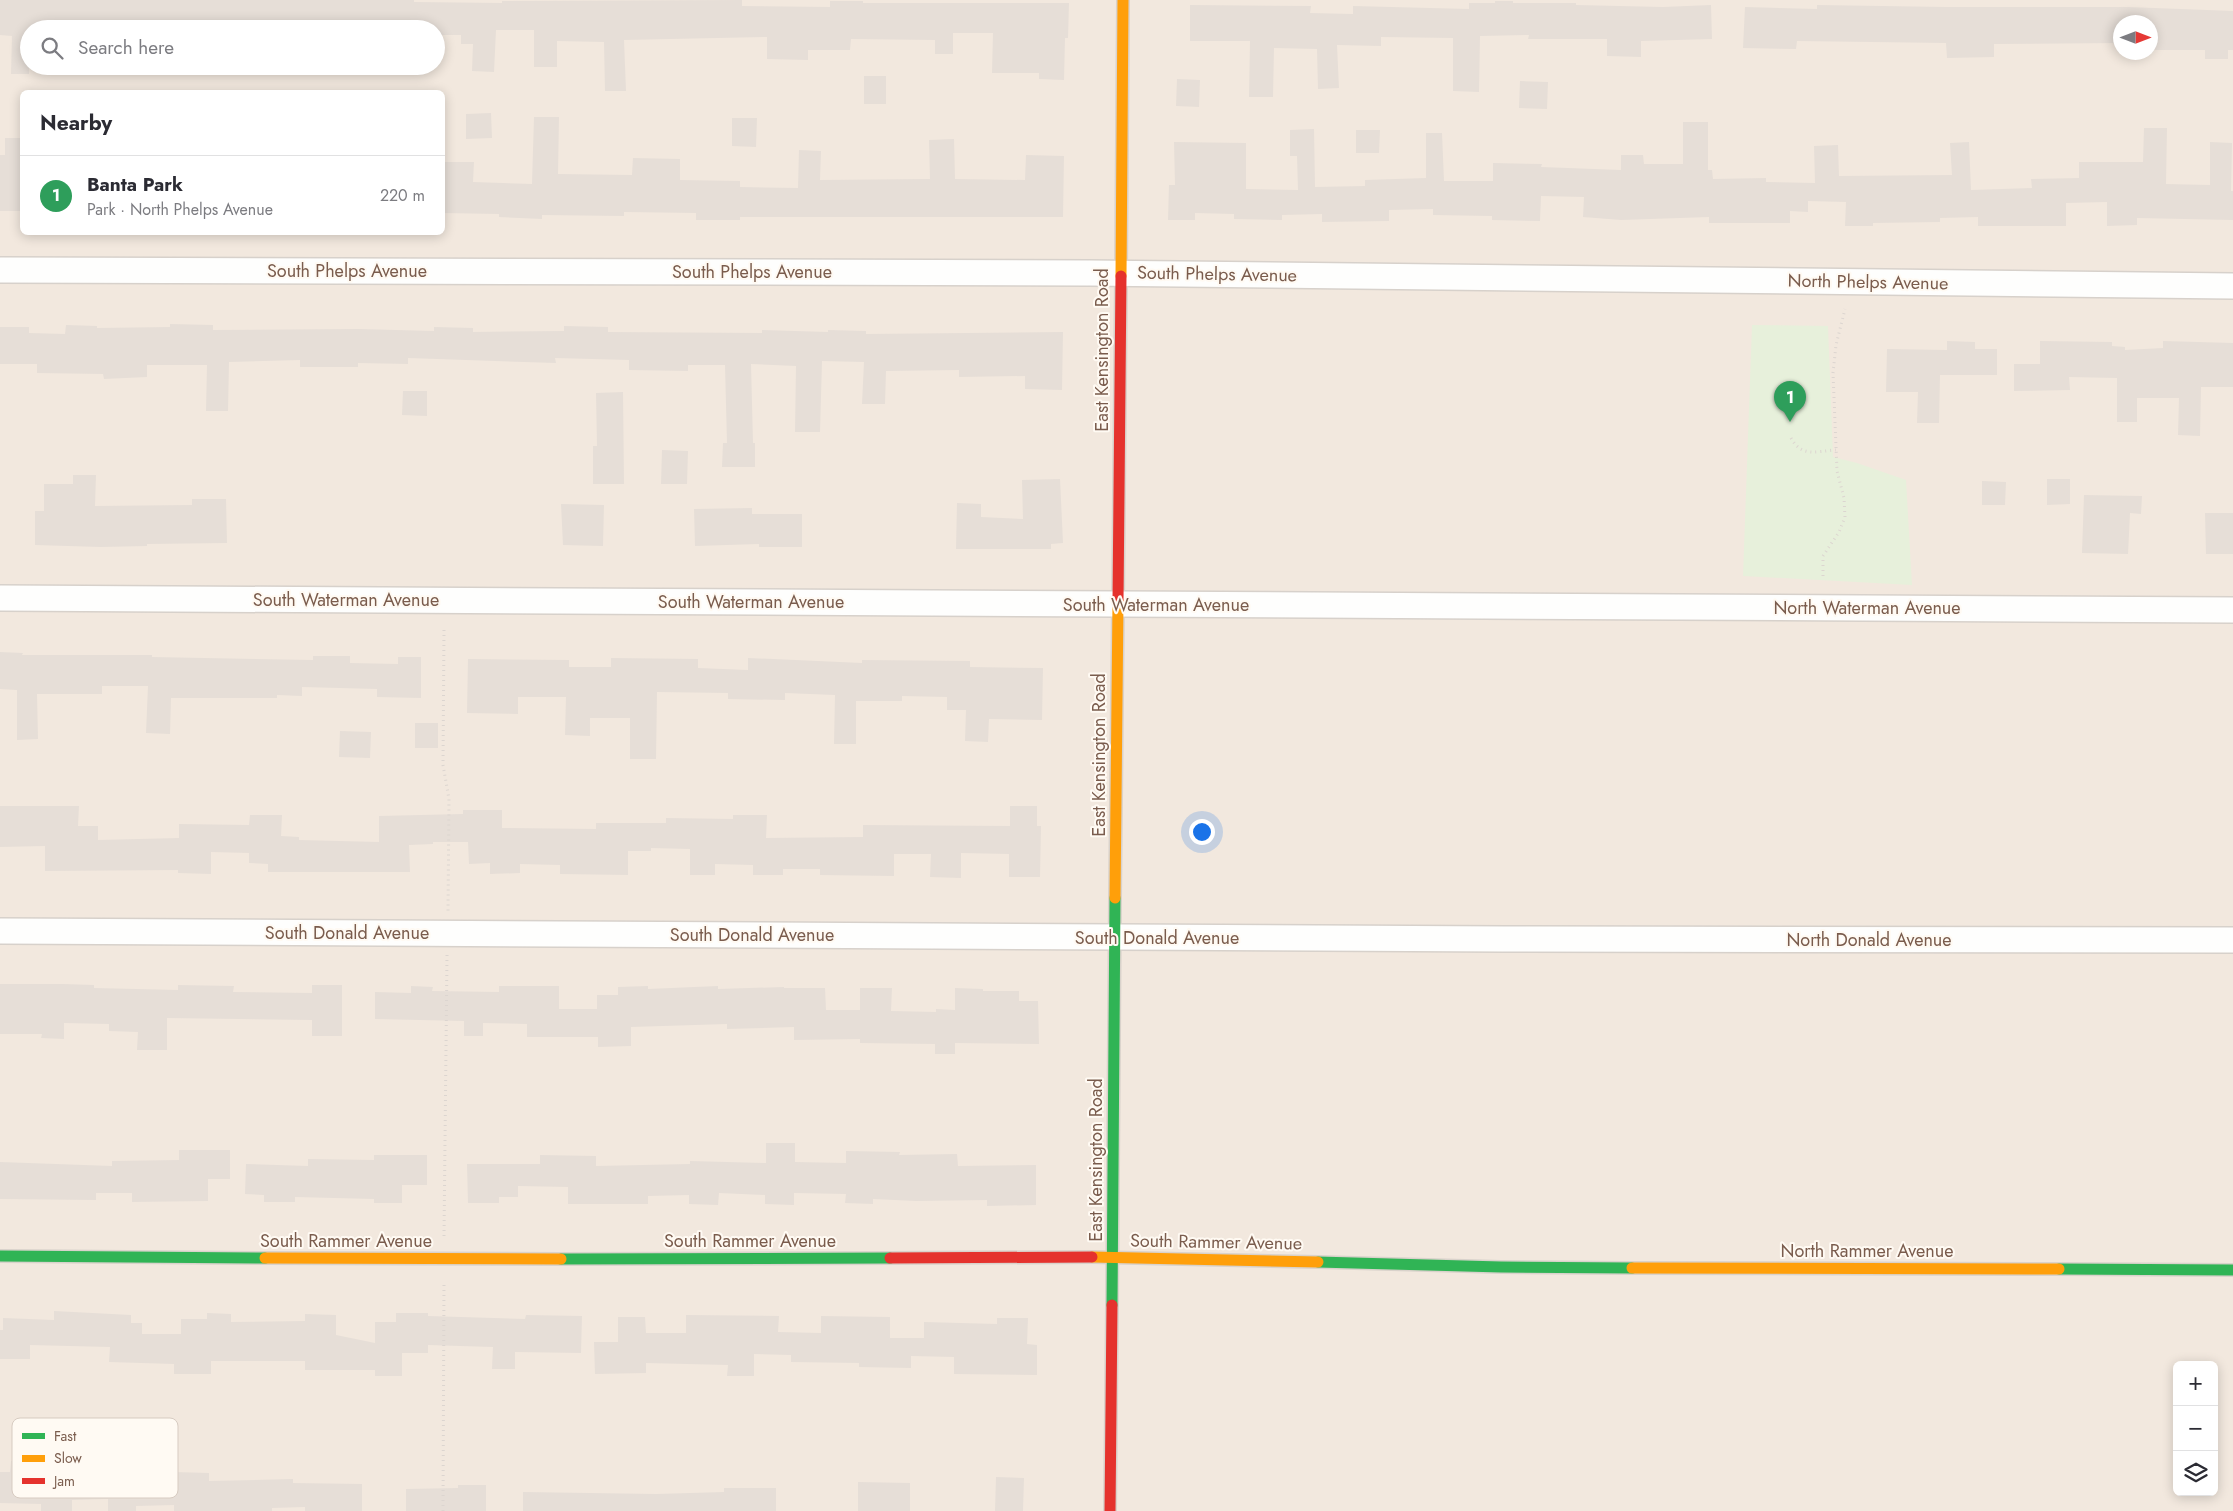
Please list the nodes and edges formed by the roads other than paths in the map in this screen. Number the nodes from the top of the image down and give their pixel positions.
1 (1123, 0) edge
2 (0, 270) edge
3 (1120, 273) junction
4 (1504, 278) joint
5 (2233, 286) edge
6 (0, 598) edge
7 (1117, 605) junction
8 (1502, 607) joint
9 (2233, 610) edge
10 (0, 932) edge
11 (1114, 937) junction
12 (1504, 940) joint
13 (2233, 940) edge
14 (0, 1256) edge
15 (1113, 1257) junction
16 (1501, 1266) joint
17 (2233, 1270) edge
18 (1110, 1511) edge

1 - 3 street, East Kensington Road
2 - 3 street, South Phelps Avenue
3 - 4 street, South Phelps Avenue
3 - 7 street, East Kensington Road
4 - 5 street, North Phelps Avenue
6 - 7 street, South Waterman Avenue
7 - 8 street, South Waterman Avenue
7 - 11 street, East Kensington Road
8 - 9 street, North Waterman Avenue
10 - 11 street, South Donald Avenue
11 - 12 street, South Donald Avenue
11 - 15 street, East Kensington Road
12 - 13 street, North Donald Avenue
14 - 15 street, South Rammer Avenue
15 - 16 street, South Rammer Avenue
15 - 18 street, East Kensington Road
16 - 17 street, North Rammer Avenue

